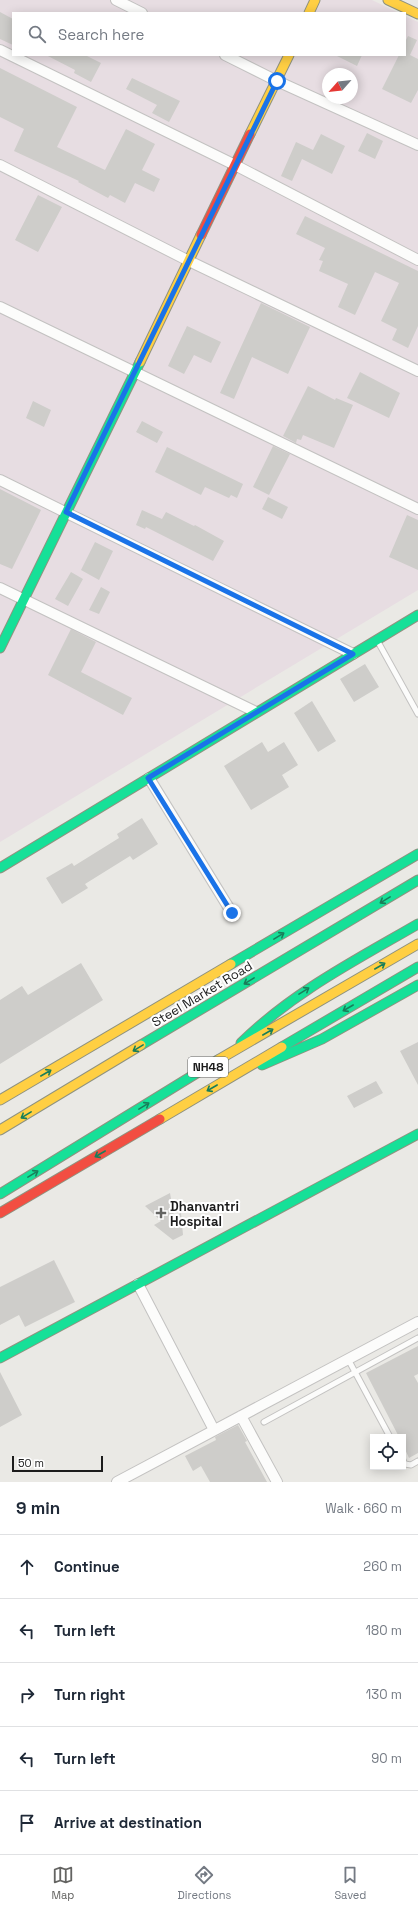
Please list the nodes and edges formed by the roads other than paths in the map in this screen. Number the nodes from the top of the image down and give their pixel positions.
1 (116, 0) edge
2 (315, 0) edge
3 (388, 0) edge
4 (140, 12) edge
5 (309, 12) edge
6 (418, 14) edge
7 (0, 50) edge
8 (12, 56) edge
9 (12, 56) edge
10 (227, 56) edge
11 (289, 56) edge
12 (277, 81) junction
13 (418, 145) edge
14 (0, 165) edge
15 (235, 165) junction
16 (418, 260) edge
17 (189, 261) junction
18 (0, 307) edge
19 (418, 371) edge
20 (134, 372) junction
21 (0, 480) edge
22 (418, 509) edge
23 (66, 512) junction
24 (0, 588) edge
25 (23, 600) junction
26 (418, 614) edge
27 (376, 640) junction
28 (0, 648) edge
29 (353, 654) junction
30 (256, 712) junction
31 (418, 714) edge
32 (148, 778) junction
33 (418, 854) edge
34 (0, 868) edge
35 (418, 880) edge
36 (232, 913) dead end
37 (418, 924) edge
38 (418, 944) edge
39 (264, 959) junction
40 (418, 967) edge
41 (418, 985) edge
42 (232, 1052) junction
43 (238, 1072) junction
44 (0, 1100) edge
45 (0, 1130) edge
46 (418, 1134) edge
47 (0, 1194) edge
48 (0, 1213) edge
49 (138, 1284) junction
50 (418, 1322) edge
51 (418, 1338) edge
52 (0, 1358) edge
53 (348, 1359) junction
54 (356, 1373) junction
55 (241, 1416) junction
56 (264, 1422) dead end
57 (214, 1430) junction
58 (388, 1434) edge
59 (418, 1461) edge
60 (406, 1464) edge
61 (117, 1482) edge
62 (277, 1482) edge

1 - 4 street
2 - 5 main road
3 - 6 main road
7 - 9 street
8 - 15 street
10 - 12 street
11 - 12 main road
12 - 13 street
12 - 15 main road
14 - 17 street
15 - 16 street
15 - 17 main road
17 - 19 street
17 - 20 main road
18 - 20 street
20 - 22 street
20 - 23 main road
21 - 23 street
23 - 25 main road
23 - 29 street
24 - 25 street
25 - 28 main road
25 - 30 street
26 - 27 main road
27 - 29 main road
27 - 31 lane
29 - 30 main road
30 - 32 main road
32 - 34 main road
32 - 36 street
39 -> 33 main road, Steel Market Road
35 -> 39 main road, Steel Market Road
42 -> 37 main road
42 -> 38 main road, NH48
44 -> 39 main road, Steel Market Road
39 -> 45 main road, Steel Market Road
40 -> 43 main road, NH48
41 - 43 main road
47 -> 42 main road, NH48
43 -> 48 main road, NH48
46 - 49 main road
49 - 52 main road
49 - 57 street
50 - 53 street
51 - 54 lane
53 - 54 lane
53 - 55 street
54 - 56 lane
54 - 58 lane
55 - 57 street
55 - 62 street
57 - 61 street
59 - 60 lane

